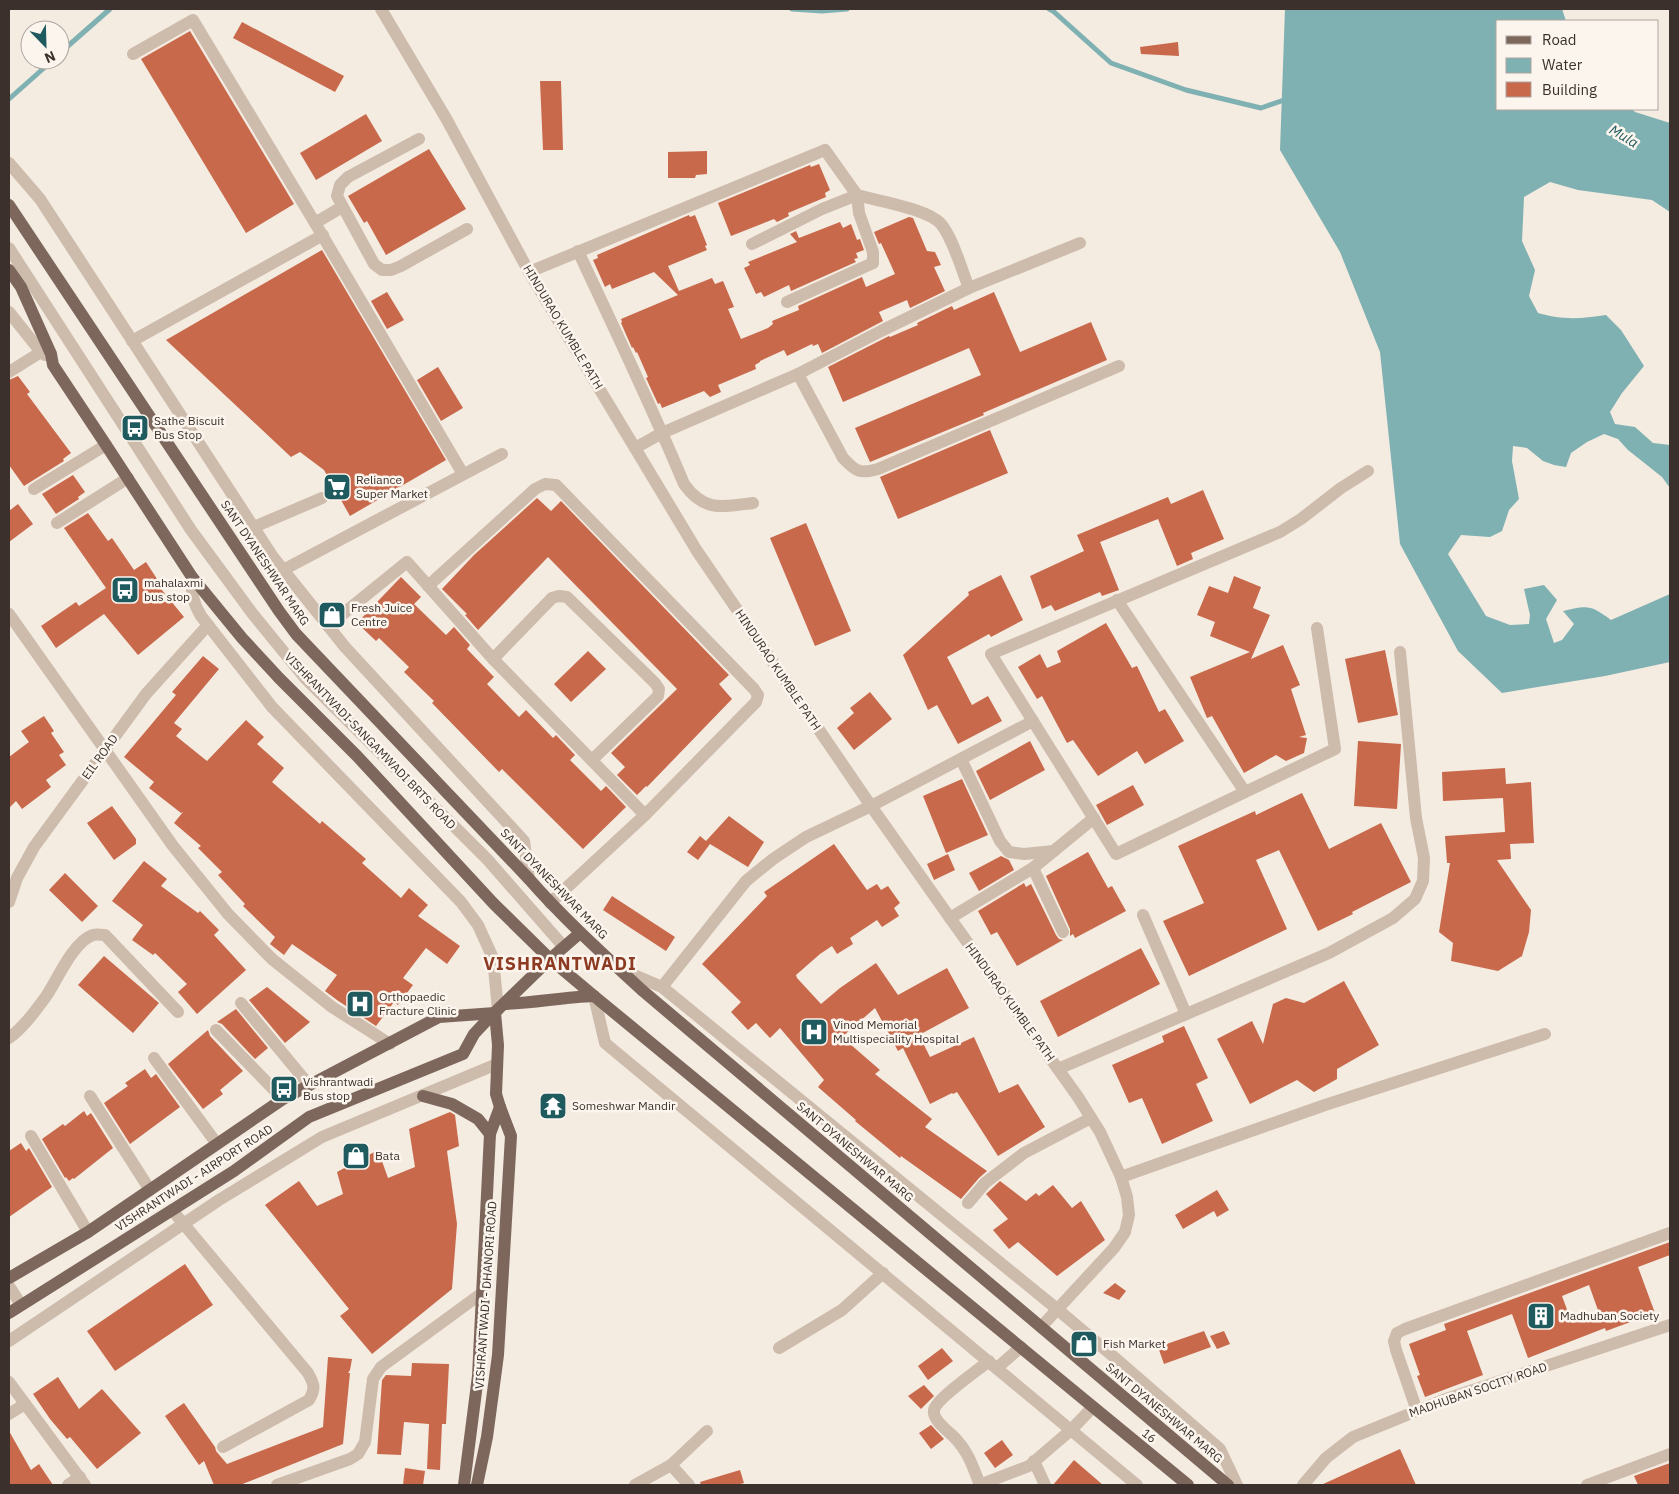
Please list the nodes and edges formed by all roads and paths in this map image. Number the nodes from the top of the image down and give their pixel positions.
1 (381, 9) edge
2 (133, 54) dead end
3 (419, 139) dead end
4 (9, 163) edge
5 (857, 195) junction
6 (9, 205) edge
7 (342, 206) junction
8 (316, 223) junction
9 (467, 229) dead end
10 (323, 235) junction
11 (1080, 243) dead end
12 (752, 244) dead end
13 (9, 248) edge
14 (578, 251) junction
15 (9, 270) edge
16 (529, 272) junction
17 (969, 288) junction
18 (788, 302) dead end
19 (9, 312) edge
20 (132, 341) junction
21 (46, 353) junction
22 (1119, 366) dead end
23 (9, 372) edge
24 (798, 374) junction
25 (662, 434) junction
26 (106, 444) junction
27 (635, 448) junction
28 (502, 454) dead end
29 (1368, 471) dead end
30 (463, 474) junction
31 (128, 478) junction
32 (34, 489) dead end
33 (322, 498) dead end
34 (753, 503) dead end
35 (57, 523) dead end
36 (254, 527) junction
37 (283, 570) junction
38 (192, 577) junction
39 (428, 586) junction
40 (1117, 600) junction
41 (10, 619) edge
42 (208, 625) junction
43 (328, 626) junction
44 (1317, 628) dead end
45 (1400, 652) dead end
46 (494, 659) junction
47 (1033, 721) junction
48 (104, 751) junction
49 (592, 759) junction
50 (961, 759) junction
51 (1245, 792) junction
52 (871, 806) junction
53 (645, 815) junction
54 (1094, 818) junction
55 (1054, 850) junction
56 (1033, 868) junction
57 (529, 878) junction
58 (9, 902) edge
59 (550, 903) junction
60 (1143, 916) dead end
61 (950, 918) junction
62 (1063, 932) dead end
63 (580, 933) junction
64 (564, 947) junction
65 (550, 959) junction
66 (620, 969) junction
67 (662, 987) junction
68 (594, 996) junction
69 (242, 1003) dead end
70 (499, 1009) junction
71 (178, 1012) dead end
72 (1186, 1014) junction
73 (216, 1030) dead end
74 (1545, 1034) dead end
75 (9, 1038) edge
76 (390, 1044) junction
77 (154, 1058) dead end
78 (497, 1064) junction
79 (1058, 1069) junction
80 (309, 1085) junction
81 (90, 1096) dead end
82 (423, 1096) junction
83 (283, 1099) junction
84 (500, 1107) junction
85 (1091, 1118) junction
86 (490, 1134) junction
87 (31, 1136) dead end
88 (217, 1144) junction
89 (1121, 1177) junction
90 (150, 1190) junction
91 (968, 1202) dead end
92 (172, 1210) junction
93 (184, 1224) junction
94 (88, 1232) junction
95 (1670, 1233) edge
96 (883, 1273) junction
97 (9, 1278) edge
98 (9, 1286) edge
99 (482, 1293) junction
100 (21, 1305) junction
101 (1057, 1308) junction
102 (9, 1312) edge
103 (1670, 1324) edge
104 (1041, 1327) junction
105 (9, 1341) edge
106 (1020, 1347) junction
107 (779, 1348) dead end
108 (993, 1364) junction
109 (9, 1382) edge
110 (25, 1404) junction
111 (1093, 1407) junction
112 (1417, 1411) junction
113 (9, 1414) edge
114 (1071, 1430) junction
115 (707, 1431) dead end
116 (223, 1447) dead end
117 (1670, 1454) edge
118 (1034, 1461) junction
119 (671, 1465) junction
120 (83, 1481) edge
121 (994, 1482) edge
122 (68, 1485) edge
123 (277, 1485) edge
124 (464, 1485) edge
125 (477, 1485) edge
126 (635, 1485) edge
127 (689, 1485) edge
128 (979, 1485) edge
129 (1045, 1485) edge
130 (1137, 1485) edge
131 (1188, 1485) edge
132 (1228, 1485) edge
133 (1237, 1485) edge
134 (1303, 1485) edge
135 (1587, 1485) edge

1 - 16 street, HINDURAO KUMBLE PATH
2 - 8 street
3 - 7 street
4 - 20 street
5 - 12 street
5 - 14 street
5 - 17 street
5 - 18 street
6 - 57 main road, SANT DYANESHWAR MARG
7 - 8 street
7 - 9 street
8 - 10 street
10 - 20 street
10 - 30 street
11 - 17 street
13 - 64 street, VISHRANTWADI-SANGAMWADI BRTS ROAD
14 - 16 street
14 - 25 street
15 - 21 main road
16 - 27 street, HINDURAO KUMBLE PATH
17 - 24 street
19 - 21 street
20 - 36 street
21 - 23 street
21 - 26 main road
22 - 24 street
24 - 25 street
25 - 27 street
25 - 34 street
26 - 31 main road
26 - 32 street
27 - 52 street, HINDURAO KUMBLE PATH
28 - 30 street
29 - 40 street
30 - 37 street
31 - 35 street
31 - 38 main road
33 - 36 street
36 - 37 street
37 - 43 street
38 - 42 street
38 - 65 main road
39 - 43 street
39 - 46 street
39 - 53 street
40 - 47 street
40 - 51 street
41 - 48 street
42 - 48 street, EIL ROAD
42 - 70 street
43 - 57 street
44 - 51 street
45 - 72 street
46 - 49 street
46 - 49 street
47 - 50 street
47 - 54 street
48 - 58 street, EIL ROAD
48 - 76 street
49 - 53 street
50 - 52 street
50 - 55 street
51 - 54 street
52 - 61 street, HINDURAO KUMBLE PATH
52 - 67 street
53 - 59 street
54 - 55 street
55 - 56 street
56 - 61 street
56 - 62 street
57 - 59 main road, SANT DYANESHWAR MARG
59 - 63 main road, SANT DYANESHWAR MARG
60 - 72 street
61 - 79 street, HINDURAO KUMBLE PATH
63 - 64 main road, VISHRANTWADI - AIRPORT ROAD
63 - 66 main road, SANT DYANESHWAR MARG
64 - 65 main road, VISHRANTWADI - AIRPORT ROAD
65 - 68 main road
65 - 70 main road, VISHRANTWADI - AIRPORT ROAD
66 - 67 street
66 - 104 main road, SANT DYANESHWAR MARG
67 - 101 street
68 - 70 main road
68 - 96 street
68 - 106 main road
69 - 80 street
70 - 76 main road, VISHRANTWADI - AIRPORT ROAD
70 - 78 main road, VISHRANTWADI - DHANORI ROAD
70 - 92 main road, VISHRANTWADI - AIRPORT ROAD
71 - 75 street
72 - 79 street
73 - 83 street
74 - 89 street
76 - 80 main road, VISHRANTWADI - AIRPORT ROAD
77 - 88 street
78 - 82 street
78 - 84 main road, VISHRANTWADI - DHANORI ROAD
79 - 85 street, HINDURAO KUMBLE PATH
80 - 83 main road, VISHRANTWADI - AIRPORT ROAD
81 - 90 street
82 - 86 main road
82 - 93 street
83 - 88 main road, VISHRANTWADI - AIRPORT ROAD
84 - 86 main road, VISHRANTWADI - DHANORI ROAD
84 - 125 main road, VISHRANTWADI - DHANORI ROAD
85 - 89 street, HINDURAO KUMBLE PATH
85 - 91 street
86 - 99 main road, VISHRANTWADI - DHANORI ROAD
87 - 94 street
88 - 90 main road, VISHRANTWADI - AIRPORT ROAD
89 - 101 street, HINDURAO KUMBLE PATH
90 - 94 main road, VISHRANTWADI - AIRPORT ROAD
92 - 93 street
92 - 100 main road, VISHRANTWADI - AIRPORT ROAD
93 - 105 street
93 - 116 street
94 - 97 main road, VISHRANTWADI - AIRPORT ROAD
95 - 112 street
96 - 107 street
96 - 108 street
98 - 100 street
99 - 123 street
99 - 124 main road, VISHRANTWADI - DHANORI ROAD
100 - 102 main road, VISHRANTWADI - AIRPORT ROAD
101 - 104 street, HINDURAO KUMBLE PATH
101 - 133 street
103 - 112 street, MADHUBAN SOCITY ROAD
104 - 132 main road, SANT DYANESHWAR MARG
106 - 108 street
106 - 111 main road
108 - 114 street
108 - 128 street
109 - 110 street
110 - 113 street
110 - 120 street
111 - 114 street
111 - 131 main road, 16
112 - 134 street, MADHUBAN SOCITY ROAD
114 - 118 street
114 - 130 street
115 - 119 street
117 - 135 street
118 - 121 street
118 - 129 street
119 - 126 street
119 - 127 street
120 - 122 street
121 - 128 street

